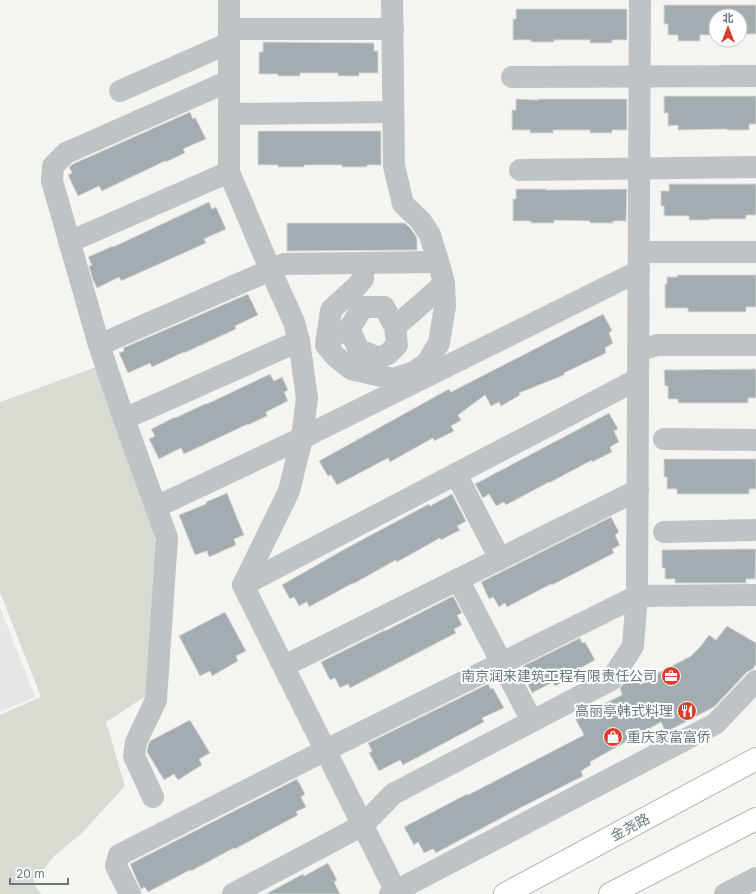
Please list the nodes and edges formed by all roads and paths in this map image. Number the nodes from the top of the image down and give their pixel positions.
1 (229, 0) edge
2 (392, 0) edge
3 (640, 0) edge
4 (393, 29) junction
5 (229, 36) junction
6 (640, 76) junction
7 (756, 76) edge
8 (512, 77) dead end
9 (229, 81) junction
10 (120, 91) dead end
11 (393, 112) junction
12 (229, 114) junction
13 (756, 167) edge
14 (639, 168) junction
15 (520, 170) dead end
16 (229, 172) junction
17 (69, 242) junction
18 (756, 252) edge
19 (639, 261) junction
20 (363, 262) junction
21 (438, 262) junction
22 (270, 269) junction
23 (444, 284) junction
24 (395, 327) junction
25 (349, 329) junction
26 (327, 339) junction
27 (299, 341) junction
28 (100, 345) junction
29 (756, 345) edge
30 (638, 350) junction
31 (388, 354) junction
32 (638, 379) junction
33 (394, 386) junction
34 (124, 418) junction
35 (302, 438) junction
36 (664, 439) dead end
37 (756, 440) edge
38 (456, 474) junction
39 (638, 490) junction
40 (156, 507) junction
41 (756, 530) edge
42 (664, 532) dead end
43 (500, 559) junction
44 (458, 579) junction
45 (243, 584) junction
46 (756, 595) edge
47 (637, 596) junction
48 (502, 663) junction
49 (284, 666) junction
50 (756, 681) edge
51 (532, 721) junction
52 (326, 750) junction
53 (756, 759) edge
54 (153, 797) dead end
55 (756, 819) edge
56 (363, 826) junction
57 (756, 878) edge
58 (394, 893) edge
59 (130, 894) edge
60 (233, 894) edge
61 (505, 894) edge
62 (610, 894) edge
63 (725, 894) edge

1 - 5 lane
2 - 4 lane
3 - 6 lane
4 - 5 lane
4 - 11 lane
5 - 9 lane
5 - 10 lane
6 - 7 lane
6 - 8 lane
6 - 14 lane
9 - 12 lane
9 - 17 lane
11 - 12 lane
11 - 21 lane
12 - 16 lane
13 - 14 lane
14 - 15 lane
14 - 19 lane
16 - 17 lane
16 - 22 lane
17 - 28 lane
18 - 19 lane
19 - 30 lane
19 - 33 lane
20 - 21 lane
20 - 22 lane
20 - 26 lane
21 - 23 lane
22 - 27 lane
22 - 28 lane
23 - 24 lane
23 - 33 lane
24 - 25 lane
24 - 31 lane
25 - 26 lane
25 - 31 lane
26 - 33 lane
27 - 34 lane
27 - 35 lane
28 - 34 lane
29 - 30 lane
30 - 32 lane
31 - 33 lane
32 - 38 lane
32 - 39 lane
33 - 35 lane
34 - 40 lane
35 - 40 lane
35 - 45 lane
36 - 37 lane
38 - 43 lane
38 - 45 lane
39 - 43 lane
39 - 47 lane
40 - 54 lane
41 - 42 lane
43 - 44 lane
44 - 48 lane
44 - 49 lane
45 - 49 lane
46 - 47 lane
47 - 48 lane
47 - 51 lane
48 - 51 lane
48 - 52 lane
49 - 52 lane
50 - 58 lane
51 - 56 lane
52 - 56 lane
52 - 59 lane
53 - 61 main road, 金尧路
55 - 62 main road
56 - 58 lane
56 - 60 lane
57 - 63 lane

